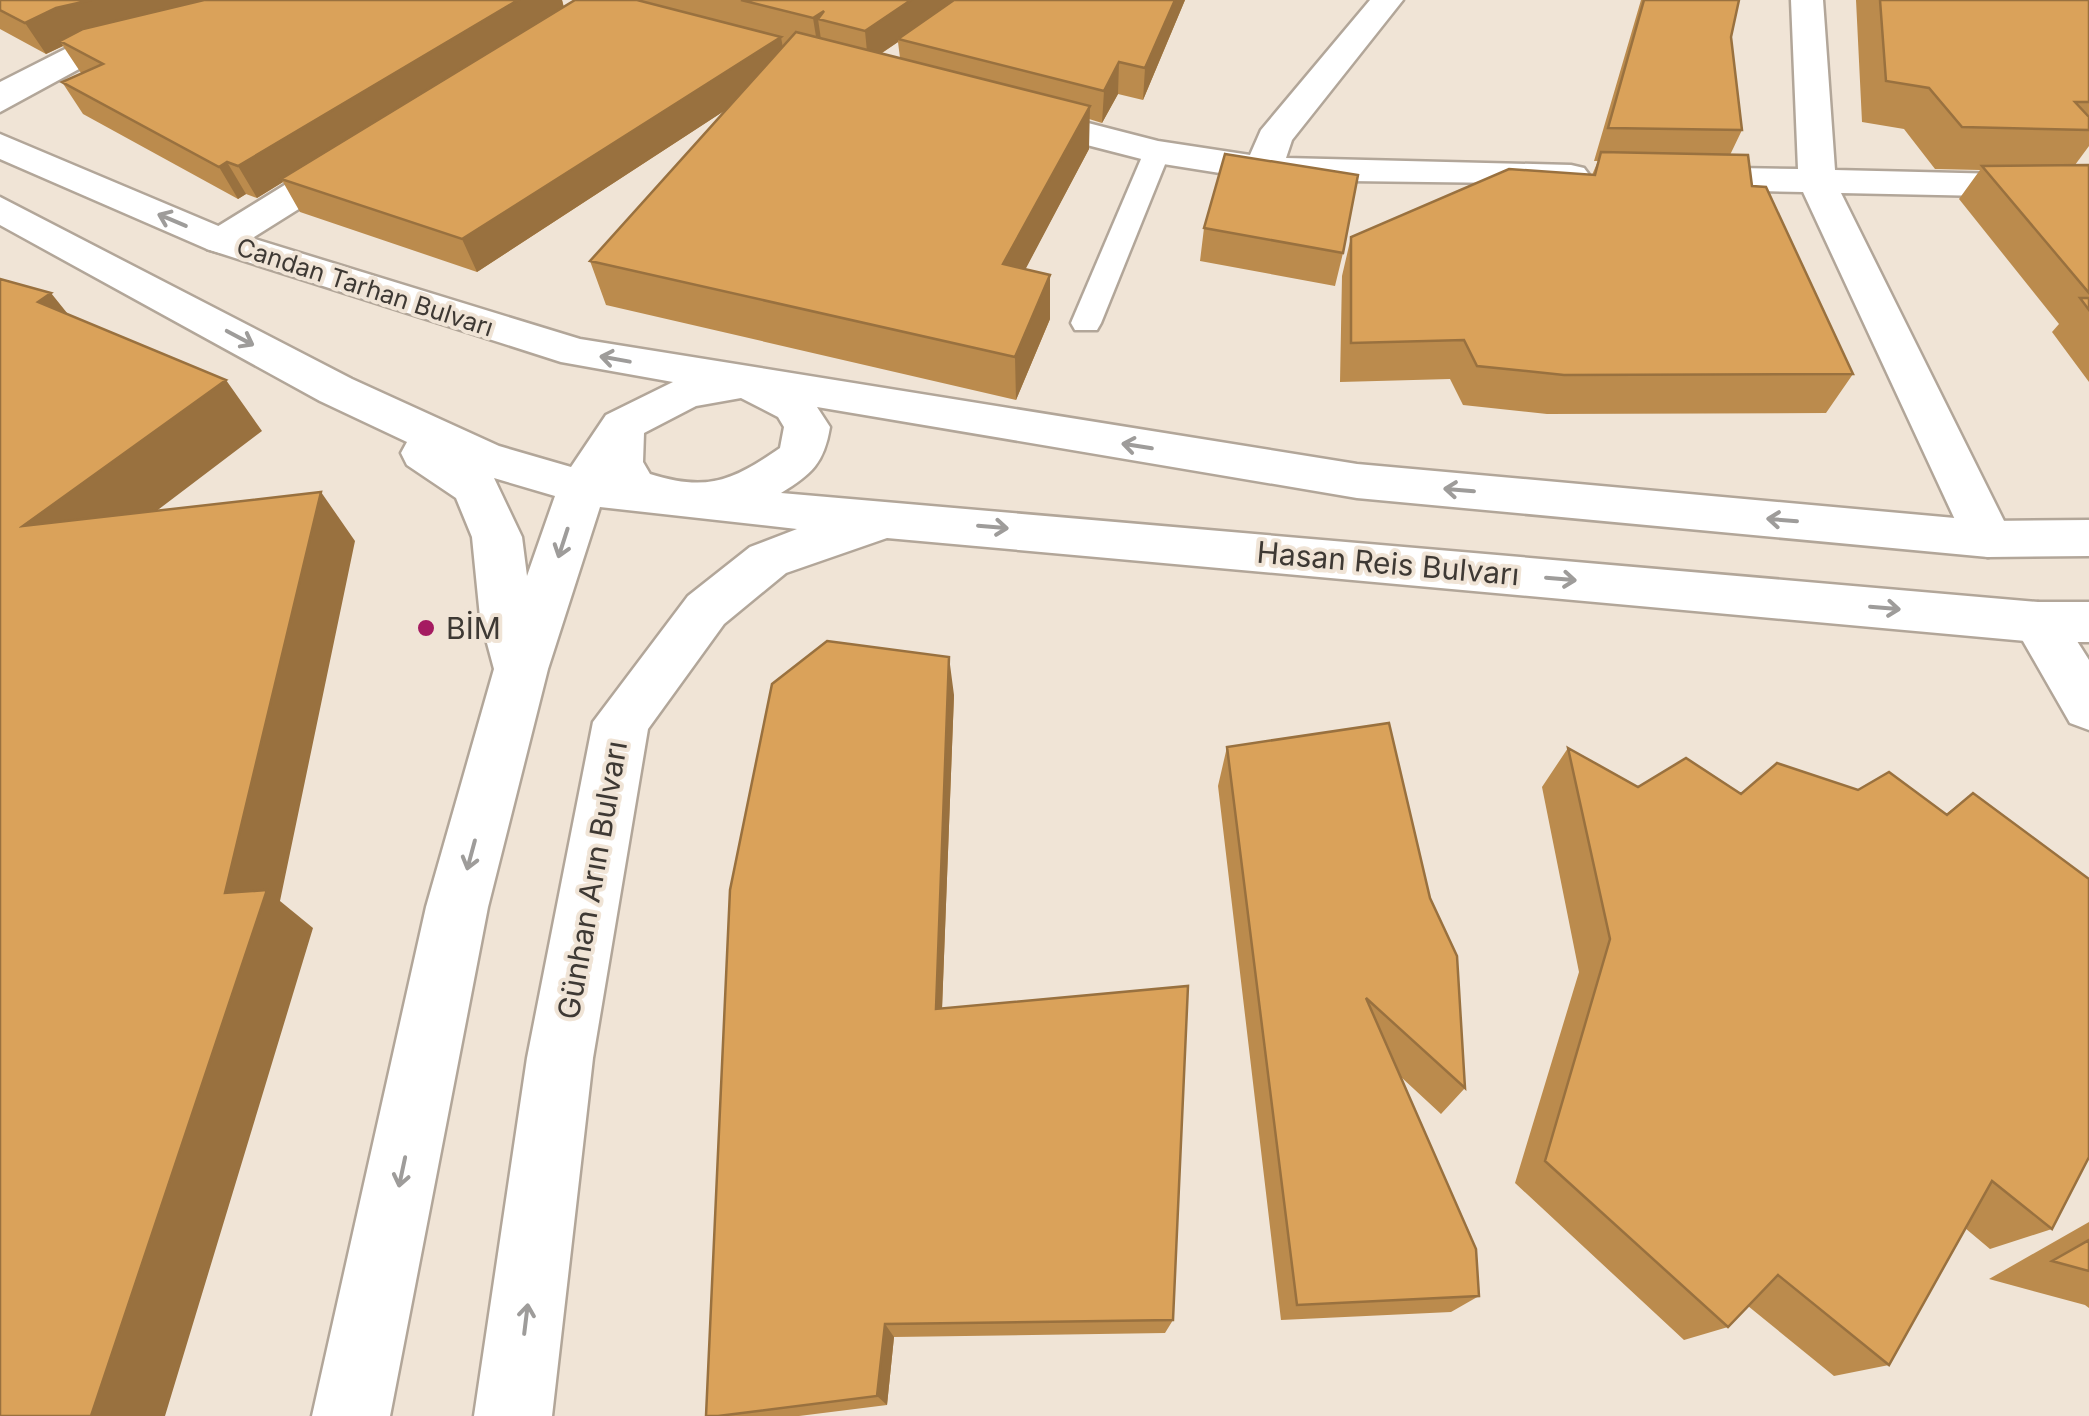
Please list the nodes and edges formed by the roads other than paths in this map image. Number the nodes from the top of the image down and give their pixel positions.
1 (290, 0) edge
2 (1388, 0) edge
3 (1807, 0) edge
4 (0, 101) edge
5 (983, 108) edge
6 (384, 140) edge
7 (0, 145) edge
8 (1157, 152) junction
9 (1264, 169) junction
10 (1817, 182) junction
11 (2089, 187) edge
12 (0, 209) edge
13 (221, 241) junction
14 (1086, 323) dead end
15 (746, 383) junction
16 (336, 390) junction
17 (622, 426) junction
18 (802, 456) junction
19 (582, 486) junction
20 (687, 502) junction
21 (759, 508) junction
22 (923, 521) junction
23 (2089, 538) edge
24 (1988, 539) junction
25 (2063, 622) edge
26 (521, 669) junction
27 (2089, 707) edge
28 (621, 722) junction
29 (351, 1416) edge
30 (513, 1416) edge

1 - 4 main road
2 - 9 main road
3 - 10 main road
5 - 8 main road
6 - 13 main road
13 -> 7 main road, Candan Tarhan Bulvarı
8 - 9 main road
8 - 14 lane
9 - 10 main road
10 - 11 main road
10 - 24 main road
12 -> 16 main road
15 -> 13 main road, Candan Tarhan Bulvarı
15 - 17 main road
15 - 18 main road
24 -> 15 main road
16 - 19 main road
16 - 26 main road
17 - 19 main road
17 - 20 main road
18 - 20 main road
18 - 21 main road
19 - 20 main road
19 -> 26 main road
20 - 21 main road, Hasan Reis Bulvarı
21 - 22 main road, Hasan Reis Bulvarı
21 - 28 main road
22 -> 25 main road, Hasan Reis Bulvarı
22 - 28 main road, Günhan Arın Bulvarı
23 - 24 main road
25 - 27 main road
26 -> 29 main road
30 -> 28 main road, Günhan Arın Bulvarı

